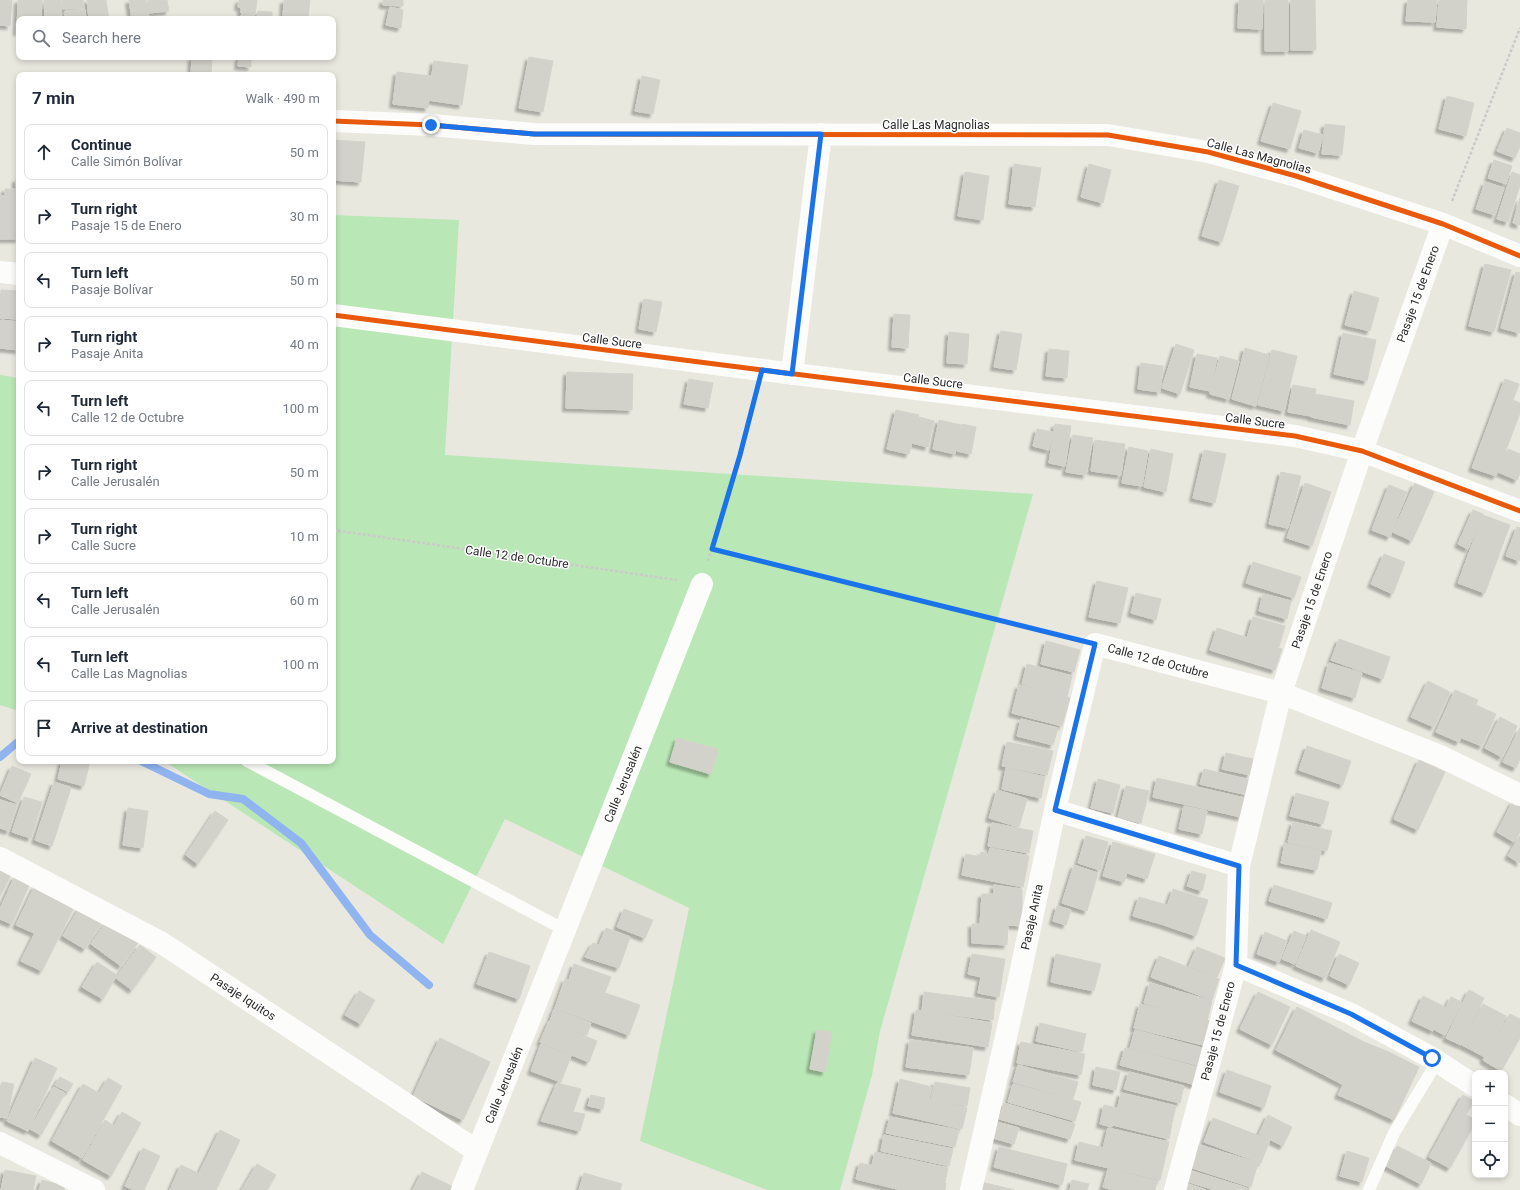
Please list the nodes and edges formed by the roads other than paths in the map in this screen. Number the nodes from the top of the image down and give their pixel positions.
1 (336, 121) edge
2 (821, 134) junction
3 (1443, 224) junction
4 (1520, 256) edge
5 (0, 272) edge
6 (16, 274) edge
7 (336, 315) edge
8 (792, 374) junction
9 (1362, 451) junction
10 (1520, 510) edge
11 (702, 584) road end
12 (1095, 644) joint
13 (1281, 693) junction
14 (253, 764) edge
15 (1520, 795) edge
16 (1055, 810) junction
17 (0, 858) edge
18 (1239, 866) junction
19 (565, 930) junction
20 (1236, 965) junction
21 (1437, 1062) junction
22 (1472, 1084) edge
23 (1506, 1106) edge
24 (1520, 1115) edge
25 (0, 1143) edge
26 (477, 1151) junction
27 (94, 1190) edge
28 (462, 1190) edge
29 (971, 1190) edge
30 (1176, 1190) edge
31 (1369, 1190) edge

1 - 2 street, Calle Las Magnolias
2 - 3 street, Calle Las Magnolias
2 - 8 street
3 - 4 street, Calle Las Magnolias
3 - 9 street, Pasaje 15 de Enero
5 - 6 street
7 - 8 street, Calle Sucre
8 - 9 street, Calle Sucre
9 - 10 street, Calle Sucre
9 - 13 street, Pasaje 15 de Enero
11 - 19 street, Calle Jerusalén
12 - 13 street, Calle 12 de Octubre
12 - 16 street, Pasaje Anita
13 - 15 street, Calle 12 de Octubre
13 - 18 street, Pasaje 15 de Enero
14 - 19 lane
16 - 18 street
16 - 29 street, Pasaje Anita
17 - 26 street, Pasaje Iquitos
18 - 20 street, Pasaje 15 de Enero
19 - 26 street, Calle Jerusalén
20 - 21 street
20 - 30 street, Pasaje 15 de Enero
21 - 22 street
21 - 31 lane
23 - 24 street
25 - 27 street
26 - 28 street, Calle Jerusalén

